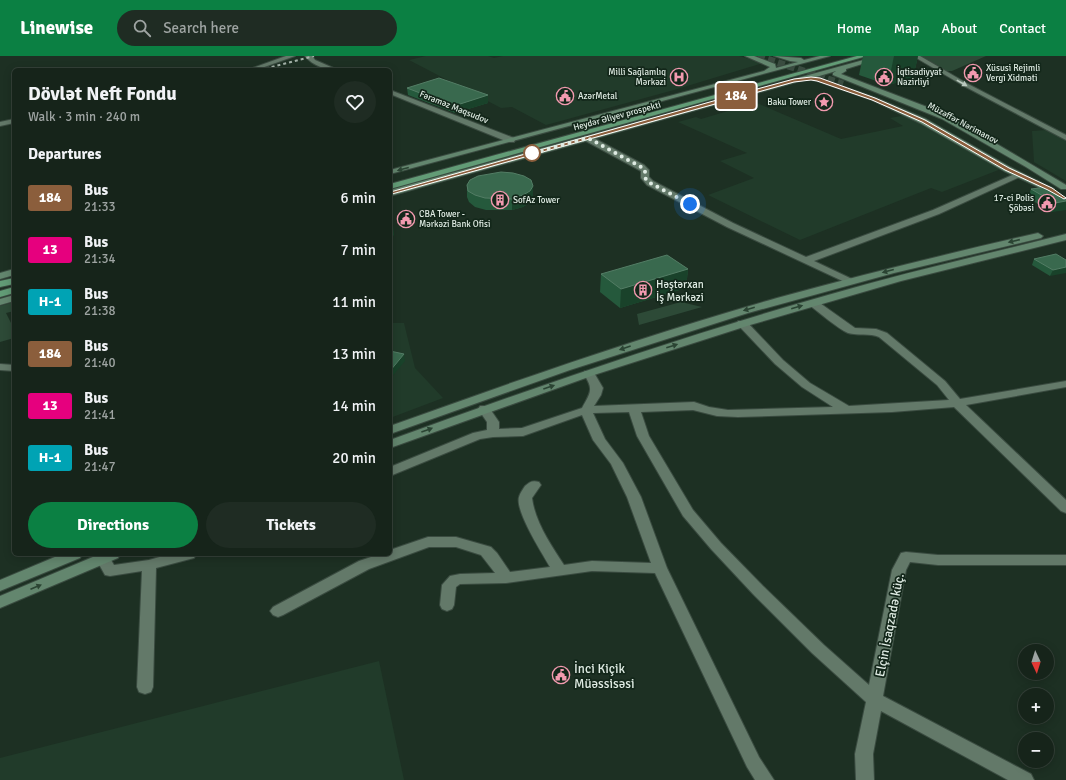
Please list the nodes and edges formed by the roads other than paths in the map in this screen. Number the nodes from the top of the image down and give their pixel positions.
1 (292, 56) edge
2 (308, 56) edge
3 (748, 56) edge
4 (827, 56) edge
5 (844, 56) edge
6 (864, 56) edge
7 (886, 56) edge
8 (916, 56) edge
9 (779, 57) edge
10 (820, 58) junction
11 (768, 62) junction
12 (256, 68) edge
13 (330, 68) edge
14 (765, 72) junction
15 (794, 81) junction
16 (848, 82) junction
17 (835, 85) junction
18 (392, 93) edge
19 (12, 121) edge
20 (0, 124) edge
21 (588, 138) junction
22 (1066, 138) edge
23 (511, 140) junction
24 (392, 171) edge
25 (1020, 175) junction
26 (392, 178) edge
27 (392, 186) edge
28 (1050, 189) junction
29 (1064, 190) edge
30 (392, 192) edge
31 (1066, 229) edge
32 (1066, 237) edge
33 (933, 260) junction
34 (805, 261) junction
35 (943, 266) junction
36 (12, 274) edge
37 (849, 281) junction
38 (4, 282) edge
39 (12, 291) edge
40 (0, 294) edge
41 (12, 298) edge
42 (0, 301) edge
43 (813, 302) junction
44 (742, 323) junction
45 (0, 367) edge
46 (12, 368) edge
47 (588, 373) junction
48 (1066, 384) edge
49 (957, 403) junction
50 (484, 409) junction
51 (634, 409) junction
52 (586, 410) junction
53 (847, 410) junction
54 (392, 429) edge
55 (493, 433) junction
56 (392, 443) edge
57 (392, 471) edge
58 (534, 486) dead end
59 (1066, 508) edge
60 (70, 556) edge
61 (108, 556) edge
62 (182, 556) edge
63 (391, 556) edge
64 (392, 556) edge
65 (1066, 560) edge
66 (149, 565) junction
67 (660, 568) junction
68 (560, 570) junction
69 (506, 578) junction
70 (0, 586) edge
71 (0, 602) edge
72 (447, 605) dead end
73 (278, 611) dead end
74 (145, 687) dead end
75 (874, 699) junction
76 (765, 780) edge
77 (865, 780) edge
78 (1025, 780) edge

1 - 12 street
2 - 13 street
3 - 11 main road
4 - 10 main road
5 - 26 highway, Heydər Əliyev prospekti
6 - 27 highway, Heydər Əliyev prospekti
7 - 15 main road
7 - 16 main road
8 -> 22 street
9 - 10 main road
9 - 11 main road
10 - 14 main road
11 - 14 main road
14 - 23 main road
15 - 17 main road
15 - 21 main road
16 - 17 main road
16 - 28 main road
16 - 29 main road
17 - 25 main road
18 - 23 street, Fəraməz Maqsudov
19 - 20 street
21 - 30 main road
21 - 34 street
23 -> 24 main road
25 - 28 main road
25 - 34 street
28 - 29 main road
31 -> 33 main road
32 - 35 main road
33 - 35 main road
33 -> 37 main road
34 - 37 street
35 - 43 main road
36 - 38 main road
37 -> 54 main road
39 - 40 highway
41 - 42 main road
44 -> 43 main road
43 - 49 street
47 -> 44 main road
44 - 53 street
45 - 46 street
50 -> 47 main road
47 - 52 street
48 - 49 street
49 - 53 street
49 - 59 street
50 - 55 street
56 -> 50 main road
51 - 52 street
51 - 53 street
51 - 75 street
52 - 55 street
52 - 67 street
55 - 57 street
58 - 68 street
60 - 70 main road
61 - 66 street
71 -> 61 main road
62 - 66 street
63 - 73 street
64 - 69 street
65 - 75 street, Elçin İsaqzadə küç.
66 - 74 street
67 - 68 street
67 - 76 street
68 - 69 street
69 - 72 street
75 - 77 street, Elçin İsaqzadə küç.
75 - 78 street

